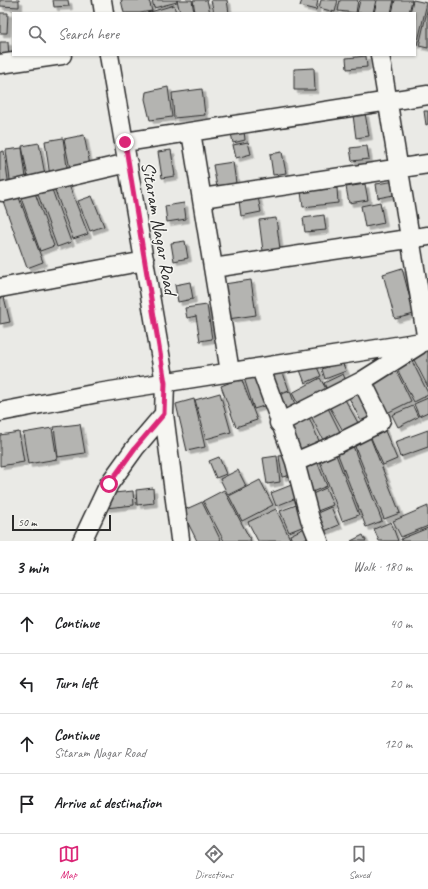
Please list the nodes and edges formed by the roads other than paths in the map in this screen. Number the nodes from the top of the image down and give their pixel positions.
1 (102, 0) edge
2 (104, 12) edge
3 (55, 56) edge
4 (112, 56) edge
5 (380, 56) edge
6 (0, 64) edge
7 (428, 95) edge
8 (389, 101) junction
9 (191, 132) junction
10 (125, 142) junction
11 (128, 163) junction
12 (428, 164) edge
13 (400, 168) junction
14 (3, 192) dead end
15 (202, 198) junction
16 (419, 237) edge
17 (144, 261) junction
18 (213, 268) junction
19 (0, 288) edge
20 (427, 341) edge
21 (260, 369) junction
22 (230, 372) junction
23 (362, 381) junction
24 (165, 383) junction
25 (0, 412) edge
26 (164, 414) junction
27 (280, 423) junction
28 (295, 462) junction
29 (180, 538) dead end
30 (82, 541) edge
31 (319, 541) edge

1 - 2 street
3 - 6 street
4 - 10 street, Sitaram Nagar Road
5 - 8 street
7 - 8 street
8 - 9 street
8 - 13 street
9 - 10 street
9 - 15 street
10 - 11 street, Sitaram Nagar Road
11 - 14 street
11 - 17 street, Sitaram Nagar Road
12 - 13 street
13 - 15 street
13 - 16 street
15 - 18 street
16 - 18 street
16 - 20 street
17 - 19 street
17 - 24 street, Sitaram Nagar Road
18 - 22 street
20 - 21 street
20 - 23 street
21 - 22 street
21 - 27 street
22 - 24 street
23 - 27 street
23 - 28 street
24 - 25 street
24 - 26 street, Sitaram Nagar Road
26 - 29 street, Sitaram Nagar Road
26 - 30 street
27 - 28 street
28 - 31 street

